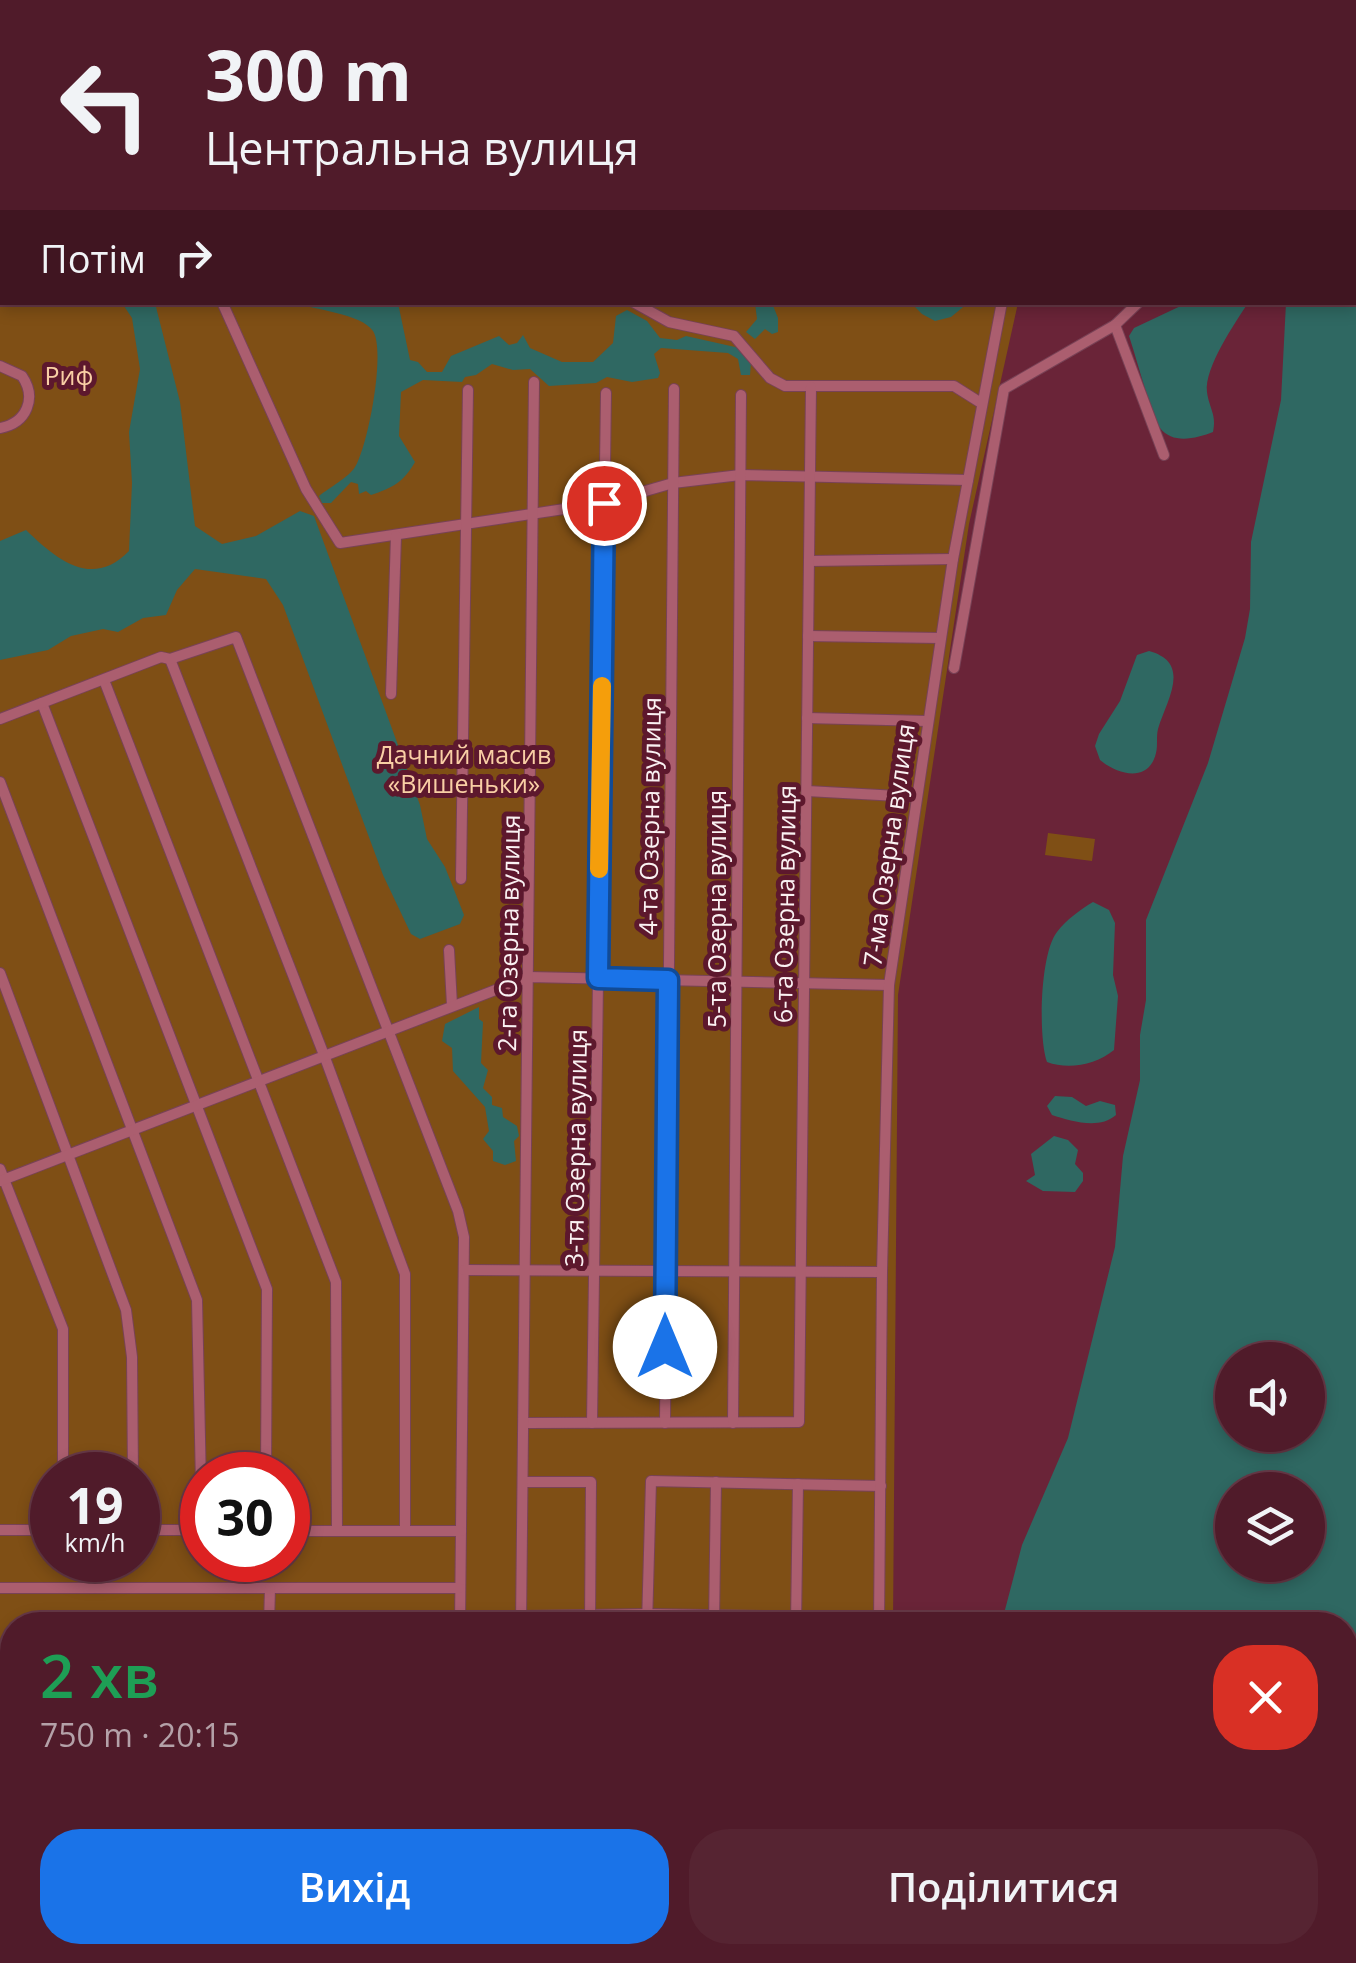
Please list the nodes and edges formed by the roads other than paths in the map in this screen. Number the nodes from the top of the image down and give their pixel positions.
1 (223, 305) edge
2 (638, 305) edge
3 (1001, 305) edge
4 (1135, 305) edge
5 (1115, 325) junction
6 (0, 366) edge
7 (534, 382) dead end
8 (811, 387) junction
9 (674, 389) dead end
10 (468, 390) dead end
11 (606, 393) dead end
12 (741, 395) dead end
13 (981, 403) junction
14 (0, 428) edge
15 (1164, 455) dead end
16 (740, 475) junction
17 (810, 477) junction
18 (968, 480) junction
19 (673, 483) junction
20 (604, 503) junction
21 (533, 514) junction
22 (466, 524) junction
23 (396, 536) junction
24 (953, 559) junction
25 (809, 561) junction
26 (808, 636) junction
27 (940, 638) junction
28 (170, 660) junction
29 (954, 668) dead end
30 (104, 680) junction
31 (391, 694) dead end
32 (42, 704) junction
33 (808, 718) junction
34 (0, 719) edge
35 (927, 721) junction
36 (0, 782) edge
37 (806, 792) junction
38 (916, 797) junction
39 (461, 879) dead end
40 (450, 950) dead end
41 (0, 973) edge
42 (529, 977) junction
43 (598, 978) junction
44 (668, 980) junction
45 (736, 982) junction
46 (804, 983) junction
47 (888, 985) junction
48 (452, 1005) junction
49 (388, 1030) junction
50 (324, 1055) junction
51 (260, 1080) junction
52 (196, 1104) junction
53 (133, 1129) junction
54 (70, 1154) junction
55 (1, 1177) edge
56 (464, 1270) junction
57 (526, 1270) junction
58 (594, 1270) junction
59 (666, 1271) junction
60 (734, 1271) junction
61 (801, 1272) junction
62 (882, 1272) junction
63 (734, 1422) junction
64 (525, 1423) junction
65 (592, 1423) junction
66 (664, 1423) junction
67 (63, 1452) edge
68 (133, 1452) edge
69 (201, 1452) edge
70 (266, 1452) edge
71 (523, 1482) junction
72 (716, 1482) junction
73 (798, 1484) junction
74 (881, 1486) junction
75 (0, 1530) edge
76 (30, 1530) edge
77 (310, 1530) edge
78 (337, 1530) junction
79 (405, 1531) junction
80 (461, 1531) junction
81 (0, 1588) edge
82 (270, 1588) junction
83 (459, 1588) junction
84 (270, 1612) edge
85 (460, 1612) edge
86 (521, 1612) edge
87 (590, 1612) edge
88 (647, 1612) edge
89 (714, 1612) edge
90 (796, 1612) edge
91 (879, 1612) edge

1 - 23 street
2 - 8 street
3 - 13 street, 7-ма Озерна вулиця
4 - 5 street
5 - 15 street
5 - 29 street
6 - 14 street
7 - 21 street, 2-га Озерна вулиця
8 - 13 street
8 - 17 street, 6-та Озерна вулиця
9 - 19 street, 4-та Озерна вулиця
10 - 22 street
11 - 20 street, 3-тя Озерна вулиця
12 - 16 street, 5-та Озерна вулиця
13 - 18 street, 7-ма Озерна вулиця
16 - 17 street
16 - 19 street
16 - 45 street, 5-та Озерна вулиця
17 - 18 street
17 - 25 street, 6-та Озерна вулиця
18 - 24 street, 7-ма Озерна вулиця
19 - 20 street
19 - 44 street, 4-та Озерна вулиця
20 - 21 street
20 - 43 street, 3-тя Озерна вулиця
21 - 22 street
21 - 42 street, 2-га Озерна вулиця
22 - 23 street
22 - 39 street
23 - 31 street
24 - 25 street
24 - 27 street, 7-ма Озерна вулиця
25 - 26 street, 6-та Озерна вулиця
26 - 27 street
26 - 33 street, 6-та Озерна вулиця
27 - 35 street, 7-ма Озерна вулиця
28 - 30 street
28 - 49 street
28 - 50 street
30 - 32 street
30 - 51 street
32 - 34 street
32 - 52 street
33 - 35 street
33 - 37 street, 6-та Озерна вулиця
35 - 38 street, 7-ма Озерна вулиця
36 - 53 street
37 - 38 street
37 - 46 street, 6-та Озерна вулиця
38 - 47 street, 7-ма Озерна вулиця
40 - 48 street
41 - 54 street
42 - 43 street
42 - 48 street
42 - 57 street, 2-га Озерна вулиця
43 - 44 street
43 - 58 street, 3-тя Озерна вулиця
44 - 45 street
44 - 59 street, 4-та Озерна вулиця
45 - 46 street
45 - 60 street, 5-та Озерна вулиця
46 - 47 street
46 - 61 street, 6-та Озерна вулиця
47 - 62 street, 7-ма Озерна вулиця
48 - 49 street
49 - 50 street
49 - 56 street
50 - 51 street
50 - 79 street
51 - 52 street
51 - 78 street
52 - 53 street
52 - 70 street
53 - 54 street
53 - 69 street
54 - 55 street
54 - 68 street
55 - 67 street
56 - 57 street
56 - 80 street
57 - 58 street
57 - 64 street, 2-га Озерна вулиця
58 - 59 street
58 - 65 street, 3-тя Озерна вулиця
59 - 60 street
59 - 66 street, 4-та Озерна вулиця
60 - 61 street
60 - 63 street, 5-та Озерна вулиця
61 - 62 street
61 - 63 street, 6-та Озерна вулиця
62 - 74 street, 7-ма Озерна вулиця
63 - 66 street
64 - 65 street
64 - 71 street, 2-га Озерна вулиця
65 - 66 street
71 - 86 street, 2-га Озерна вулиця
71 - 87 street
72 - 73 street
72 - 88 street
72 - 89 street
73 - 74 street
73 - 90 street
74 - 91 street, 7-ма Озерна вулиця
75 - 76 street
77 - 78 street
78 - 79 street
79 - 80 street
80 - 83 street
81 - 82 street
82 - 83 street
82 - 84 street
83 - 85 street

